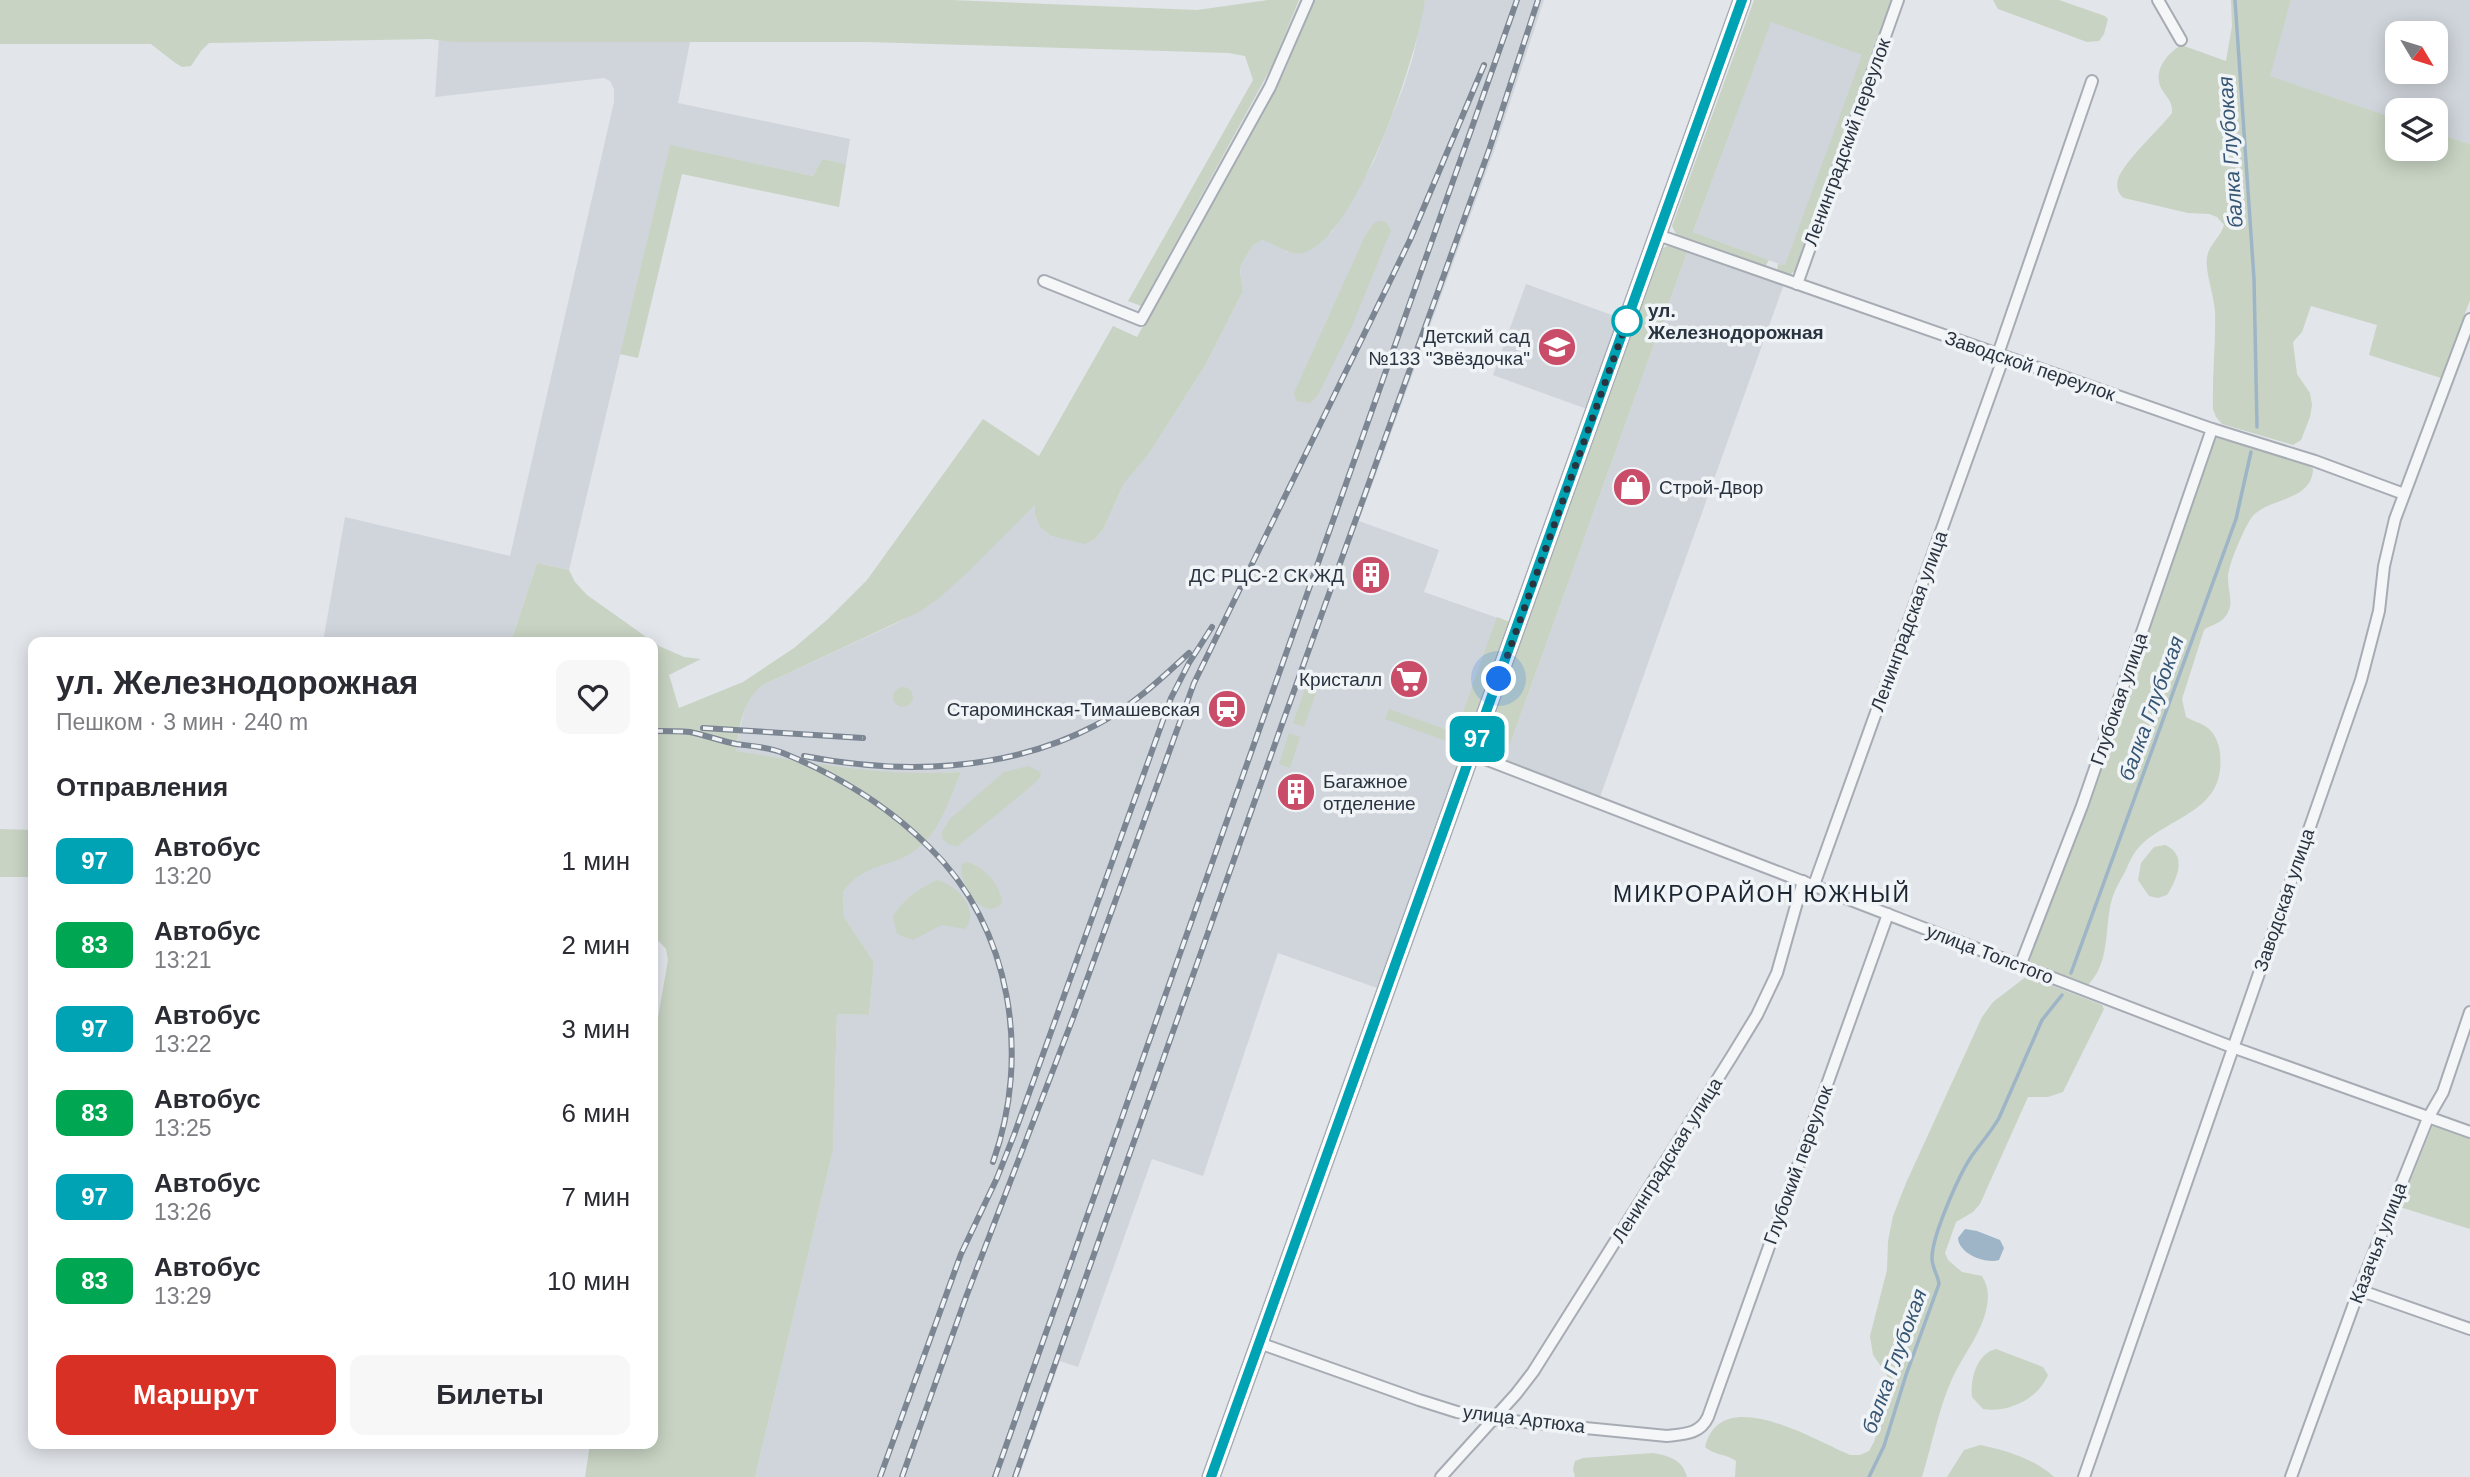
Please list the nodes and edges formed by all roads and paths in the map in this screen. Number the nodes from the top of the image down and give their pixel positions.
1 (1308, 0) edge
2 (1742, 0) edge
3 (1898, 0) edge
4 (2158, 0) edge
5 (2181, 40) dead end
6 (2092, 82) dead end
7 (1658, 235) junction
8 (1044, 281) dead end
9 (1797, 284) junction
10 (2470, 320) edge
11 (2465, 345) edge
12 (2001, 355) junction
13 (2212, 429) junction
14 (2404, 494) junction
15 (1472, 754) junction
16 (1809, 883) junction
17 (1888, 914) junction
18 (2020, 966) junction
19 (2470, 1012) edge
20 (2232, 1047) junction
21 (2428, 1118) junction
22 (2470, 1132) edge
23 (2359, 1290) junction
24 (2470, 1329) edge
25 (1259, 1343) junction
26 (1708, 1417) joint
27 (1493, 1419) junction
28 (1211, 1477) edge
29 (1441, 1477) edge
30 (2084, 1477) edge
31 (2291, 1477) edge

1 - 8 street
2 - 7 main road
3 - 9 street, Ленинградский переулок
4 - 5 street
6 - 12 street, Ленинградская улица
7 - 9 street, Заводской переулок
7 - 15 main road
9 - 12 street, Заводской переулок
10 - 11 street, Заводская улица
11 - 14 street, Заводская улица
12 - 13 street, Заводской переулок
12 - 16 street, Ленинградская улица
13 - 14 street, Заводской переулок
13 - 18 street, Глубокая улица
14 - 20 street, Заводская улица
15 - 16 street, улица Толстого
15 - 25 main road
16 - 17 street, улица Толстого
16 - 27 street, Ленинградская улица
17 - 18 street, улица Толстого
17 - 26 street, Глубокий переулок
18 - 20 street, улица Толстого
19 - 21 street, Казачья улица
20 - 21 street, улица Толстого
20 - 30 street, Заводская улица
21 - 22 street, улица Толстого
21 - 23 street, Казачья улица
23 - 24 street
23 - 31 street, Казачья улица
25 - 27 street, улица Артюха
25 - 28 main road
26 - 27 street, улица Артюха
27 - 29 street, Ленинградская улица

